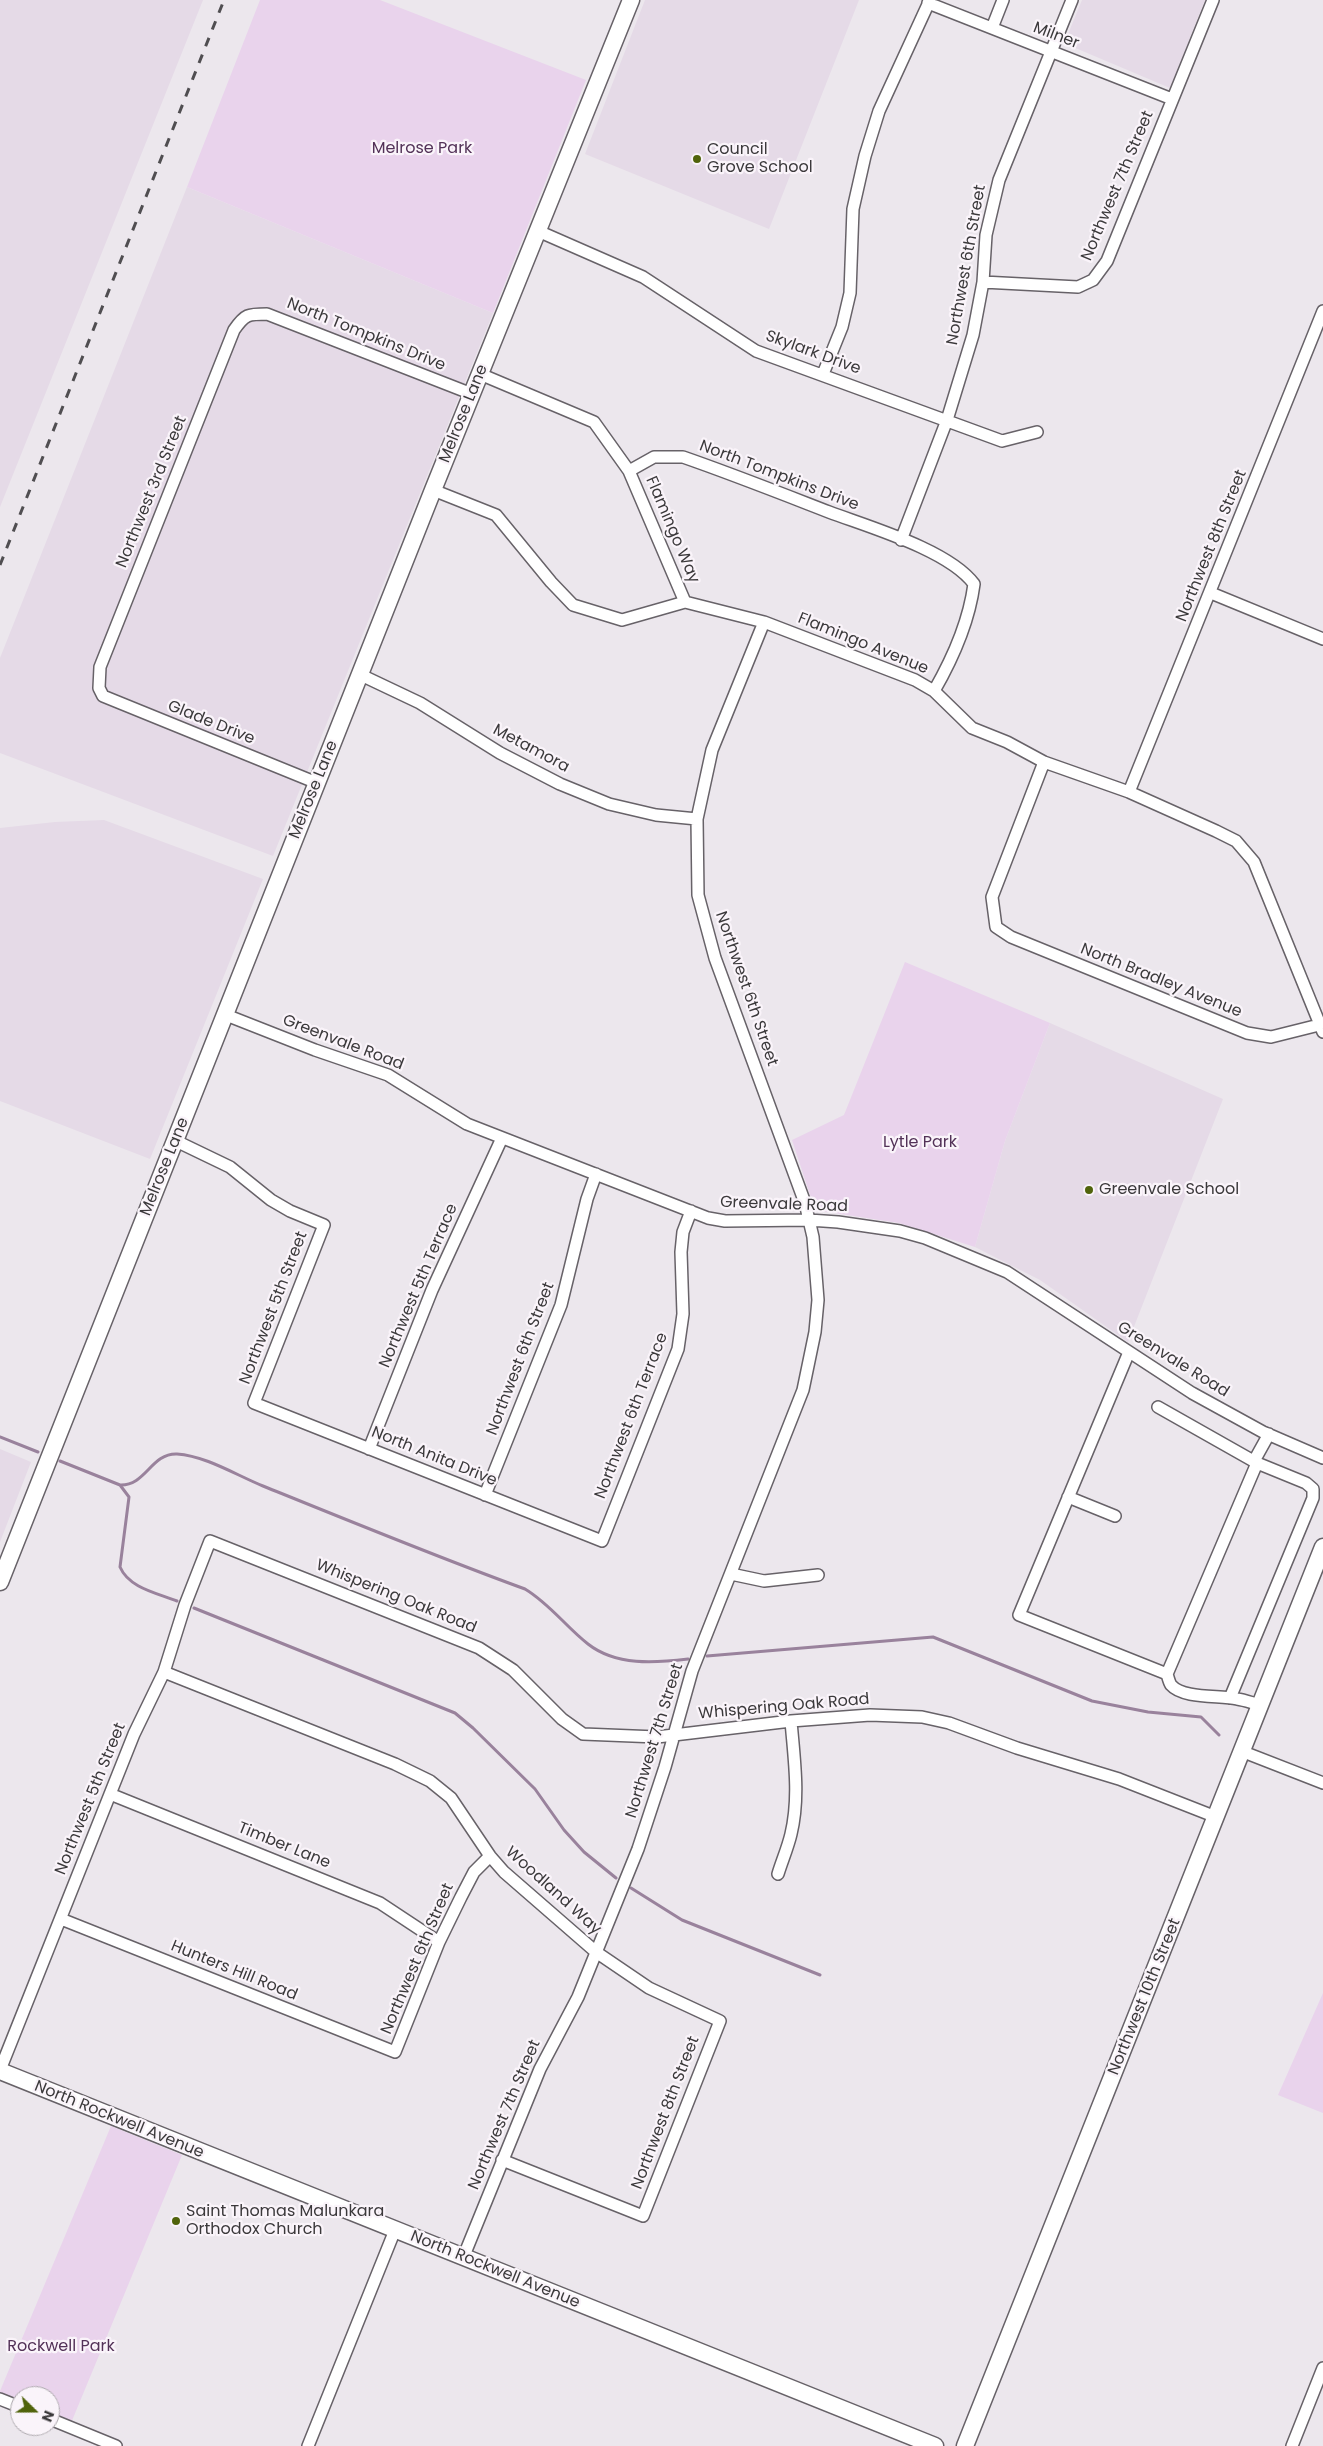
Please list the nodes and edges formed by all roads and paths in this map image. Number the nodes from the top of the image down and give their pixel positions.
1 (631, 0) edge
2 (1003, 0) edge
3 (1072, 0) edge
4 (1213, 0) edge
5 (929, 1) edge
6 (992, 28) junction
7 (1050, 52) junction
8 (1172, 99) junction
9 (538, 231) junction
10 (983, 282) junction
11 (1323, 311) edge
12 (248, 314) joint
13 (480, 374) junction
14 (823, 374) junction
15 (472, 394) junction
16 (947, 420) junction
17 (1037, 432) dead end
18 (629, 471) junction
19 (433, 490) junction
20 (901, 540) junction
21 (1211, 593) junction
22 (685, 602) junction
23 (764, 622) junction
24 (1323, 639) edge
25 (361, 674) junction
26 (99, 688) joint
27 (934, 691) junction
28 (1044, 762) junction
29 (317, 783) junction
30 (1129, 792) junction
31 (697, 820) junction
32 (226, 1015) junction
33 (1321, 1028) edge
34 (502, 1138) junction
35 (176, 1141) junction
36 (596, 1174) junction
37 (691, 1212) junction
38 (809, 1220) junction
39 (1129, 1352) junction
40 (254, 1403) joint
41 (1158, 1407) dead end
42 (1269, 1434) junction
43 (369, 1449) junction
44 (1323, 1458) edge
45 (1256, 1462) junction
46 (486, 1495) junction
47 (1068, 1497) junction
48 (1116, 1516) dead end
49 (210, 1541) joint
50 (602, 1542) joint
51 (1323, 1548) edge
52 (731, 1574) junction
53 (818, 1575) dead end
54 (0, 1582) edge
55 (164, 1672) junction
56 (1167, 1674) junction
57 (1230, 1698) junction
58 (1260, 1705) junction
59 (790, 1721) junction
60 (673, 1733) junction
61 (1241, 1751) junction
62 (1323, 1783) edge
63 (110, 1794) junction
64 (1216, 1817) junction
65 (490, 1856) junction
66 (778, 1874) dead end
67 (61, 1919) junction
68 (439, 1942) junction
69 (596, 1952) junction
70 (720, 2021) joint
71 (395, 2052) joint
72 (0, 2071) edge
73 (502, 2160) junction
74 (395, 2230) junction
75 (463, 2258) junction
76 (1323, 2368) edge
77 (60, 2423) edge
78 (116, 2446) edge
79 (308, 2446) edge
80 (935, 2446) edge
81 (965, 2446) edge
82 (1292, 2446) edge

1 - 9 main road, Melrose Lane
2 - 6 street
3 - 7 street, Northwest 6th Street
4 - 8 street, Northwest 7th Street
5 - 6 street, Milner
5 - 14 street
6 - 7 street, Milner
7 - 8 street, Milner
7 - 10 street, Northwest 6th Street
8 - 10 street, Northwest 7th Street
9 - 13 main road, Melrose Lane
9 - 14 street, Skylark Drive
10 - 16 street, Northwest 6th Street
11 - 21 street, Northwest 8th Street
12 - 15 street, North Tompkins Drive
12 - 26 street, Northwest 3rd Street
13 - 15 main road, Melrose Lane
13 - 18 street
14 - 16 street, Skylark Drive
15 - 19 main road, Melrose Lane
16 - 17 street, Skylark Drive
16 - 20 street, Northwest 6th Street
18 - 20 street, North Tompkins Drive
18 - 22 street, Flamingo Way
19 - 22 street
19 - 25 main road, Melrose Lane
20 - 27 street, North Tompkins Drive
21 - 24 street
21 - 30 street, Northwest 8th Street
22 - 23 street, Flamingo Avenue
23 - 27 street, Flamingo Avenue
23 - 31 street, Northwest 6th Street
25 - 29 main road, Melrose Lane
25 - 31 street, Metamora
26 - 29 street, Glade Drive
27 - 28 street, Flamingo Avenue
28 - 30 street, Flamingo Avenue
28 - 33 street, North Bradley Avenue
29 - 32 main road, Melrose Lane
30 - 33 street, Flamingo Avenue
31 - 38 street, Northwest 6th Street
32 - 34 street, Greenvale Road
32 - 35 main road, Melrose Lane
34 - 36 street, Greenvale Road
34 - 43 street, Northwest 5th Terrace
35 - 40 street, Northwest 5th Street
35 - 54 main road, Melrose Lane
36 - 37 street, Greenvale Road
36 - 46 street, Northwest 6th Street
37 - 38 street, Greenvale Road
37 - 50 street, Northwest 6th Terrace
38 - 39 street, Greenvale Road
38 - 52 street, Northwest 7th Street
39 - 42 street, Greenvale Road
39 - 47 street
40 - 43 street, North Anita Drive
41 - 45 street
42 - 44 street, Greenvale Road
42 - 45 street
43 - 46 street, North Anita Drive
45 - 56 street
45 - 57 street
46 - 50 street, North Anita Drive
47 - 48 street
47 - 56 street
49 - 55 street, Northwest 5th Street
49 - 60 street, Whispering Oak Road
51 - 58 main road, Northwest 10th Street
52 - 53 street
52 - 60 street, Northwest 7th Street
55 - 63 street, Northwest 5th Street
55 - 65 street, Woodland Way
56 - 57 street
57 - 58 street
58 - 61 main road, Northwest 10th Street
59 - 60 street, Whispering Oak Road
59 - 64 street, Whispering Oak Road
59 - 66 street
60 - 69 street, Northwest 7th Street
61 - 62 street
61 - 64 main road, Northwest 10th Street
63 - 67 street, Northwest 5th Street
63 - 68 street, Timber Lane
64 - 81 main road, Northwest 10th Street
65 - 68 street, Northwest 6th Street
65 - 69 street, Woodland Way
67 - 71 street, Hunters Hill Road
67 - 72 street, Northwest 5th Street
68 - 71 street, Northwest 6th Street
69 - 70 street, Woodland Way
69 - 73 street, Northwest 7th Street
70 - 73 street, Northwest 8th Street
72 - 74 main road, North Rockwell Avenue
73 - 75 street, Northwest 7th Street
74 - 75 main road, North Rockwell Avenue
74 - 79 street
75 - 80 main road, North Rockwell Avenue
76 - 82 street
77 - 78 street

